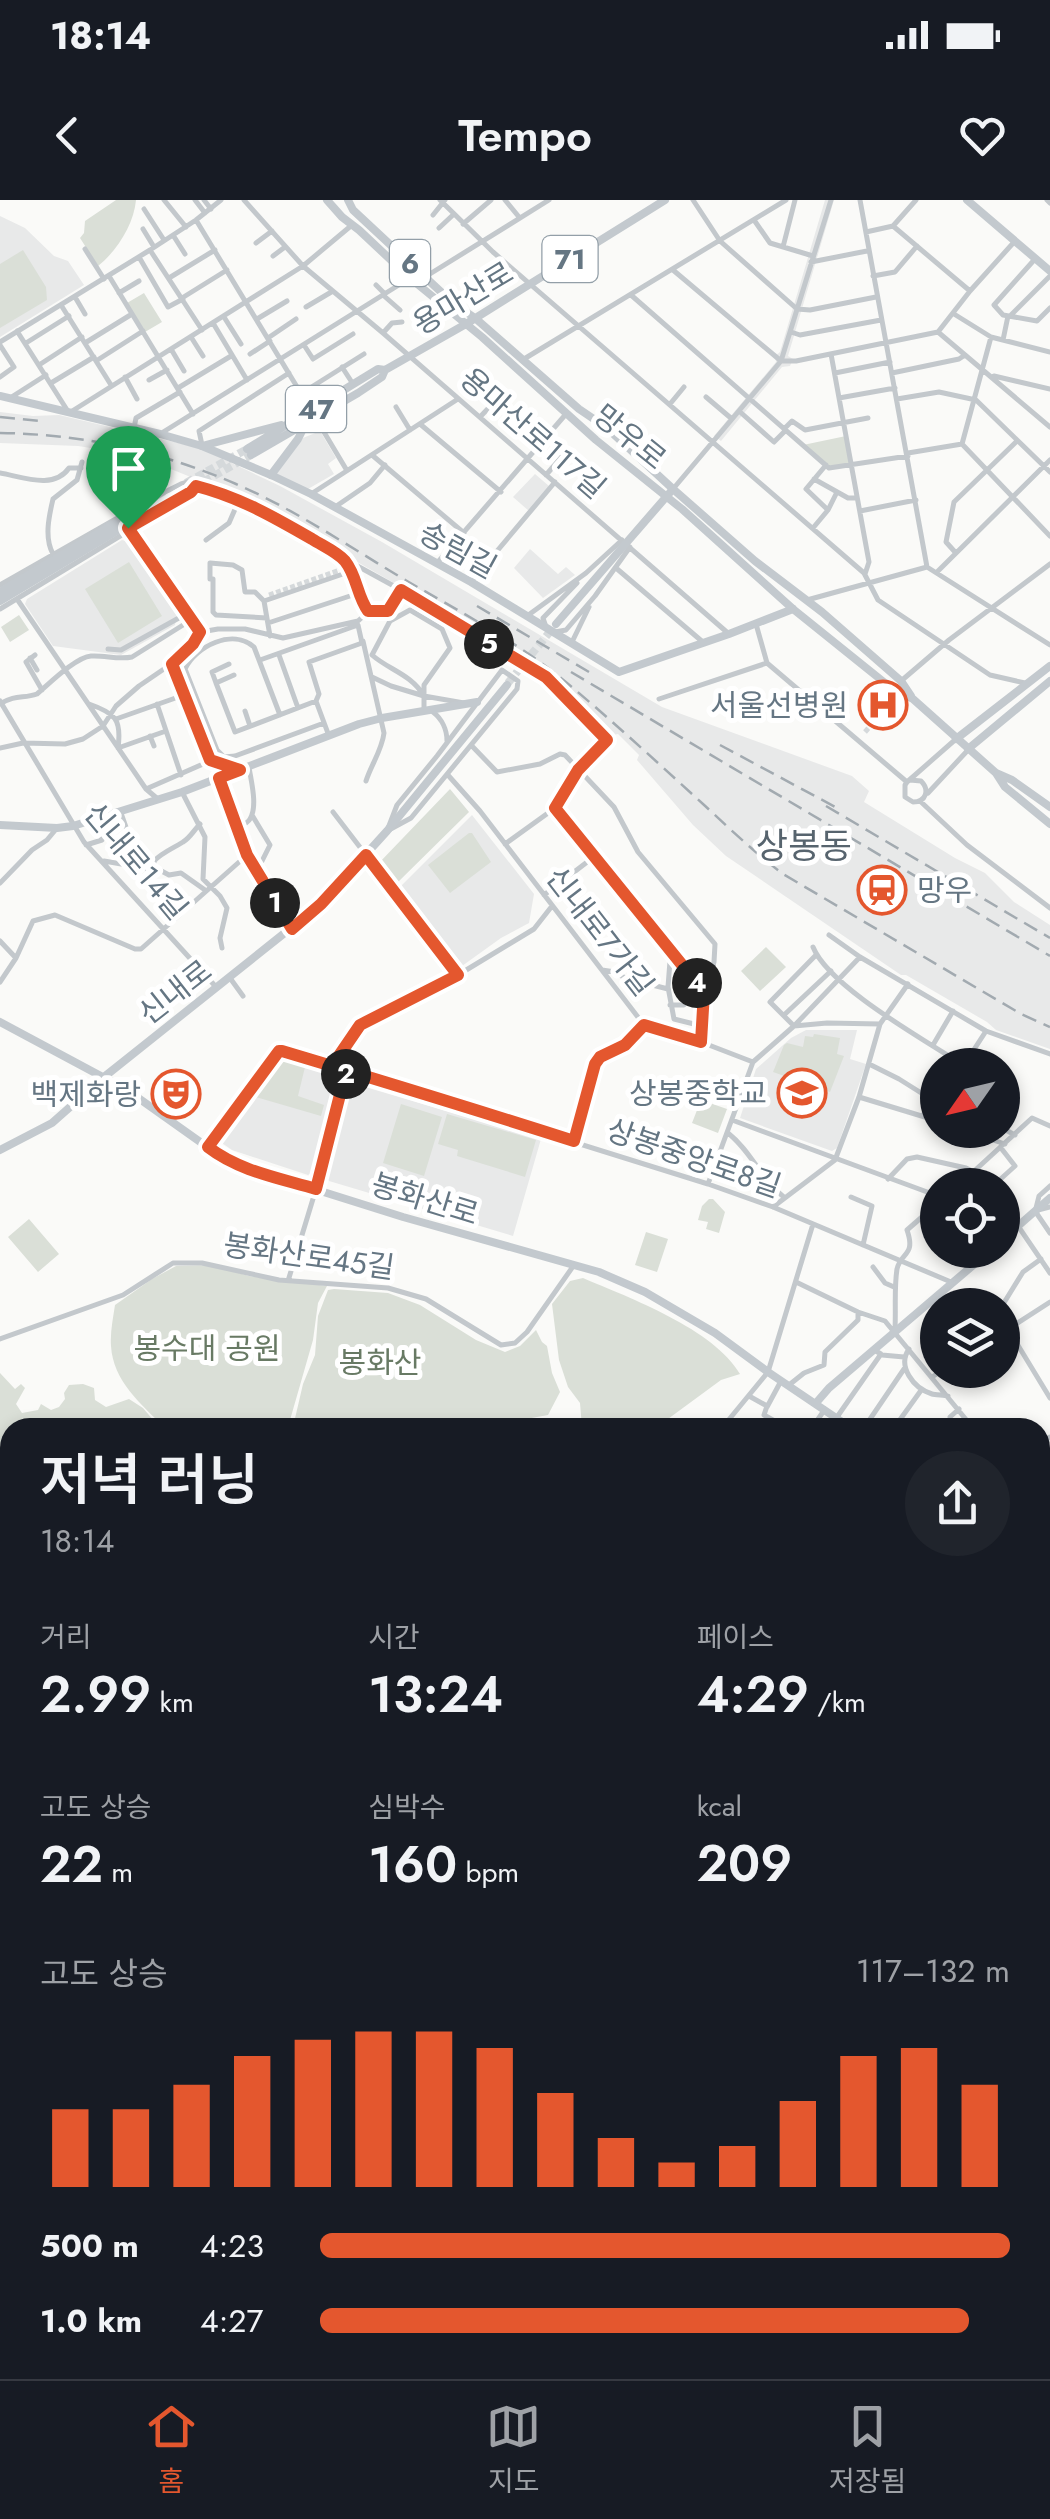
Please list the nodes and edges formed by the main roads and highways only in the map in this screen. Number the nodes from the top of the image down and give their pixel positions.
1 (327, 200) edge
2 (666, 200) edge
3 (967, 200) edge
4 (352, 201) edge
5 (335, 210) junction
6 (1050, 274) edge
7 (470, 321) junction
8 (385, 370) junction
9 (0, 396) edge
10 (311, 417) junction
11 (295, 421) junction
12 (202, 446) junction
13 (271, 474) junction
14 (670, 493) junction
15 (0, 588) edge
16 (0, 601) edge
17 (793, 610) junction
18 (552, 628) junction
19 (1050, 666) edge
20 (1029, 684) junction
21 (1048, 684) edge
22 (507, 685) tunnel mouth
23 (913, 699) junction
24 (474, 703) road end
25 (956, 739) junction
26 (968, 750) junction
27 (996, 773) junction
28 (1049, 804) edge
29 (1050, 824) edge
30 (0, 825) edge
31 (0, 1022) edge
32 (104, 1076) junction
33 (0, 1150) edge
34 (1050, 1198) edge
35 (1020, 1224) edge
36 (971, 1268) edge
37 (816, 1403) junction
38 (837, 1418) edge

1 - 5 main road, 망우로 / 6
2 - 7 main road, 용마산로 / 71
3 - 6 main road
4 - 5 main road
4 - 7 main road, 망우로 / 6
5 - 7 main road, 망우로 / 6
7 - 8 main road, 용마산로 / 47
7 - 14 main road, 망우로 / 6
7 - 14 main road, 망우로 / 6
8 - 10 main road, 용마산로 / 47
8 - 10 main road, 용마산로 / 47
9 - 12 main road, 송림길
10 - 11 main road, 용마산로 / 47
10 - 11 main road, 용마산로 / 47
10 - 13 main road
11 - 12 main road
12 - 13 main road, 송림길
13 - 18 main road, 송림길
14 - 17 main road, 망우로 / 6
14 - 18 main road
14 - 23 main road, 망우로 / 6
15 - 16 main road
17 - 18 main road, 송림길
17 - 23 main road, 망우로 / 6
19 - 20 main road
20 - 21 main road
20 - 25 main road
21 - 26 main road
22 - 32 main road, 신내로
23 - 25 main road, 망우로 / 6
24 - 30 main road
25 - 26 main road, 망우로 / 6
26 - 27 main road, 망우로 / 6
27 - 28 main road, 망우로 / 6
27 - 29 main road, 망우로 / 6
31 - 32 main road, 봉화산로
32 - 33 main road, 신내로
32 - 37 main road, 봉화산로
34 - 35 main road
36 - 37 main road
37 - 38 main road, 봉화산로

